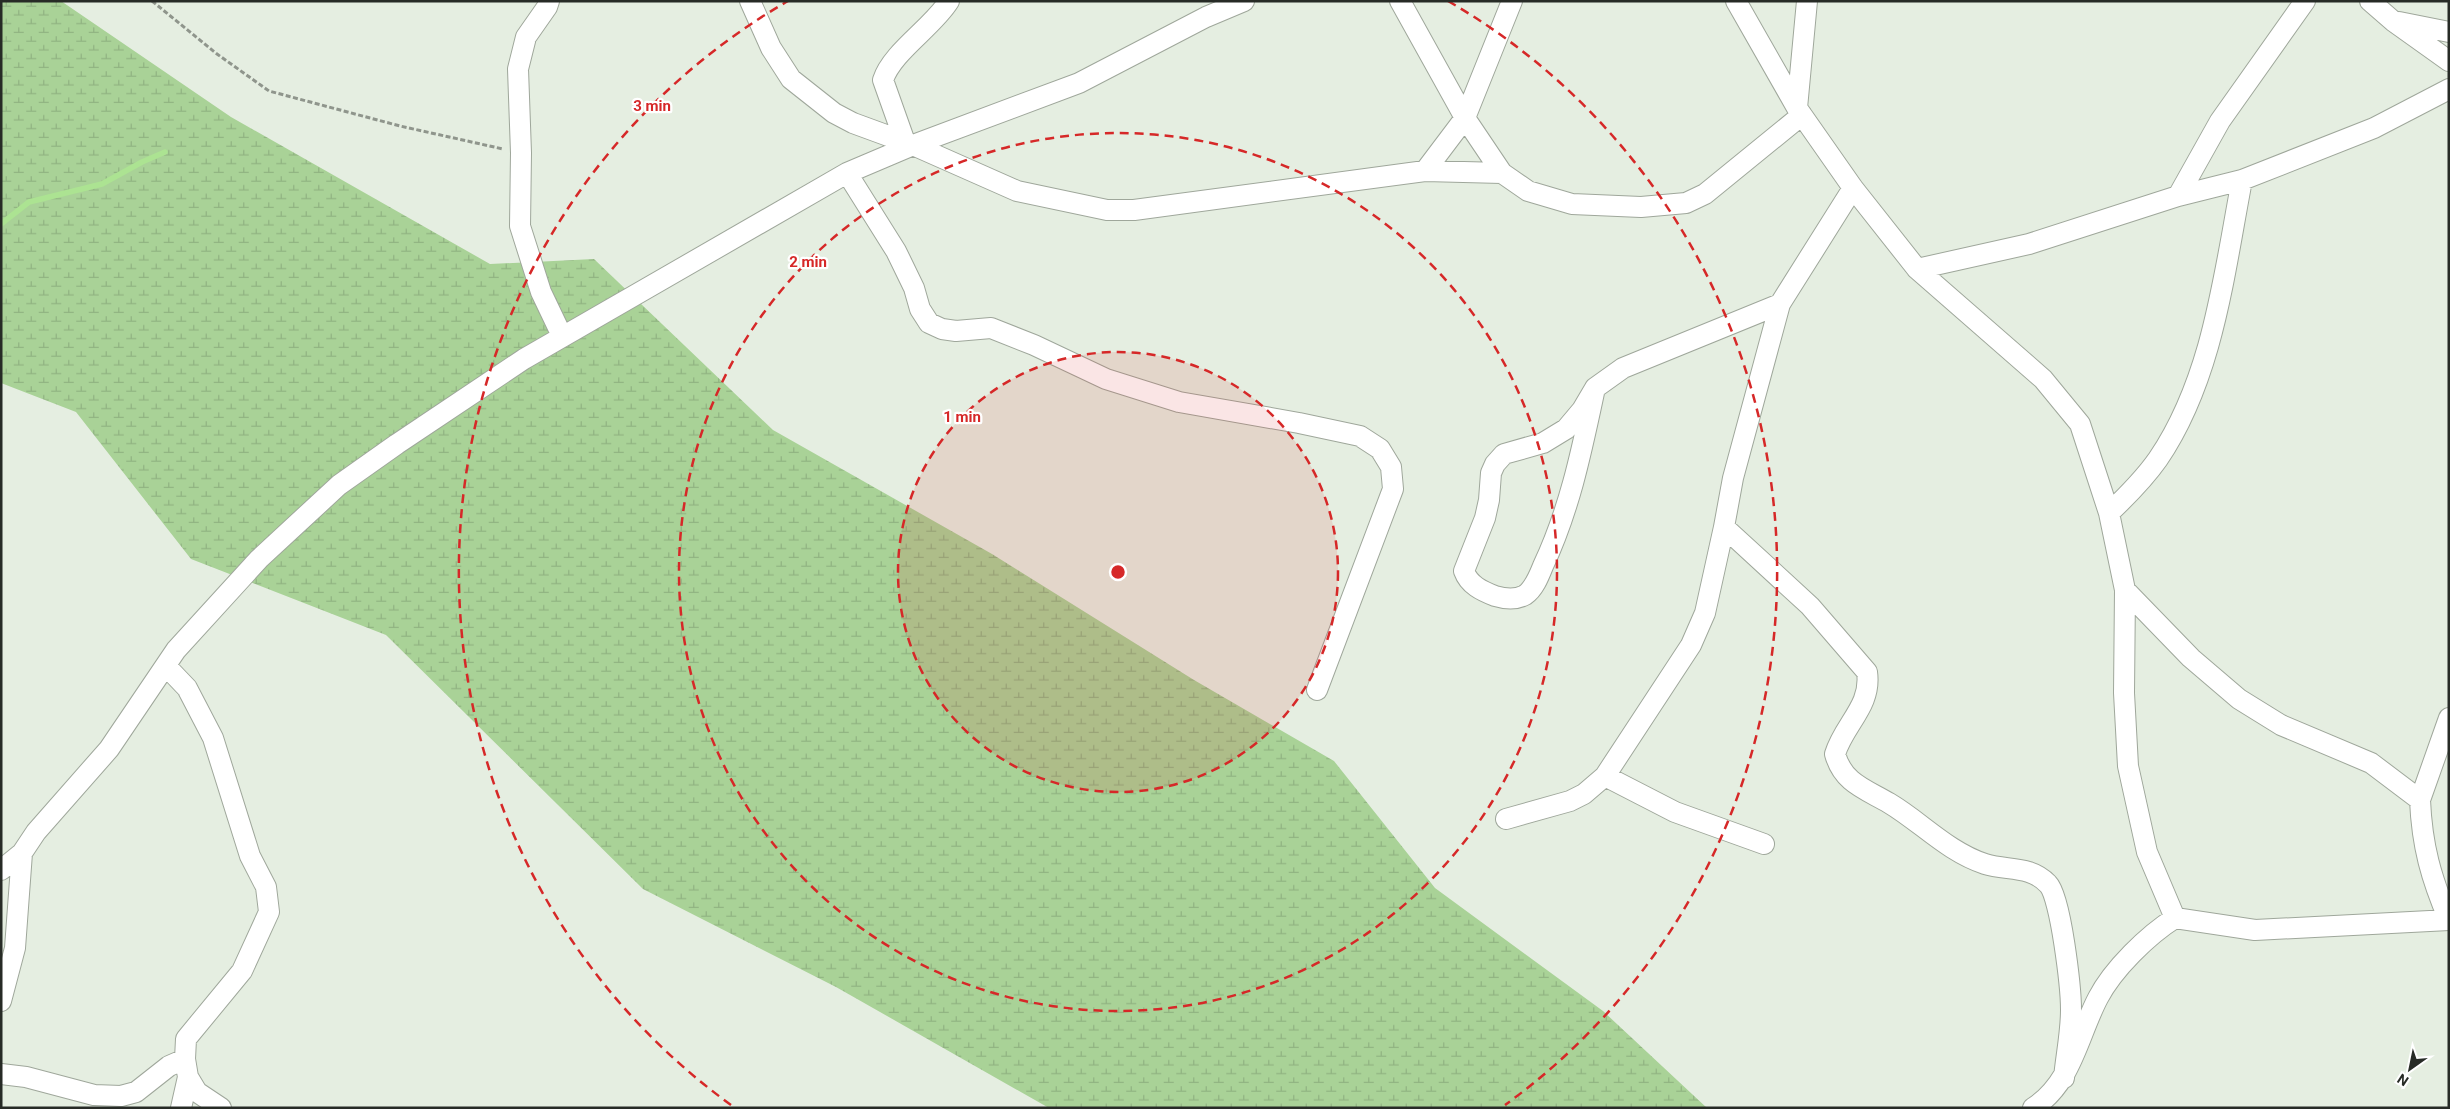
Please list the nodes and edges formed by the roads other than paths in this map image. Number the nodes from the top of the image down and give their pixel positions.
1 (549, 1) edge
2 (750, 1) edge
3 (950, 1) edge
4 (1244, 1) edge
5 (1400, 1) edge
6 (1512, 1) edge
7 (1736, 1) edge
8 (1807, 1) edge
9 (2305, 1) edge
10 (2370, 1) edge
11 (2393, 21) junction
12 (2449, 32) edge
13 (2449, 62) edge
14 (2449, 90) edge
15 (1799, 112) junction
16 (1464, 118) junction
17 (909, 143) junction
18 (1426, 171) junction
19 (847, 173) junction
20 (1502, 173) junction
21 (2242, 180) junction
22 (1853, 188) junction
23 (2178, 196) junction
24 (1916, 269) junction
25 (1780, 304) junction
26 (562, 336) junction
27 (1595, 388) junction
28 (2109, 513) junction
29 (1724, 527) junction
30 (2125, 590) junction
31 (166, 666) junction
32 (1317, 690) dead end
33 (2449, 718) edge
34 (2449, 763) edge
35 (1605, 776) junction
36 (2428, 776) junction
37 (2420, 800) junction
38 (1506, 819) dead end
39 (1764, 844) dead end
40 (22, 853) junction
41 (1, 870) edge
42 (2175, 918) junction
43 (2449, 920) edge
44 (1, 1001) edge
45 (186, 1068) junction
46 (1, 1074) edge
47 (2064, 1078) junction
48 (181, 1108) edge
49 (221, 1108) edge
50 (2033, 1108) edge

1 - 26 street
2 - 17 street
3 - 17 street
4 - 17 street
5 - 16 street
6 - 16 street
7 - 15 street
8 - 15 street
9 - 23 street
10 - 11 street
11 - 12 street
11 - 13 street
14 - 21 street
15 - 20 street
15 - 22 street
16 - 18 street
16 - 20 street
17 - 18 street
17 - 19 street
18 - 20 street
19 - 26 street
19 - 32 street
21 - 23 street
21 - 28 street
22 - 24 street
22 - 25 street
23 - 24 street
24 - 28 street
25 - 27 street
25 - 29 street
26 - 31 street
27 - 27 street
28 - 30 street
29 - 35 street
29 - 47 street
30 - 37 street
30 - 42 street
31 - 40 street
31 - 45 street
33 - 36 street
34 - 36 street
35 - 38 street
35 - 39 street
36 - 37 street
37 - 43 street
40 - 41 street
40 - 44 street
42 - 43 street
42 - 47 street
45 - 46 street
45 - 48 street
45 - 49 street
47 - 50 street

